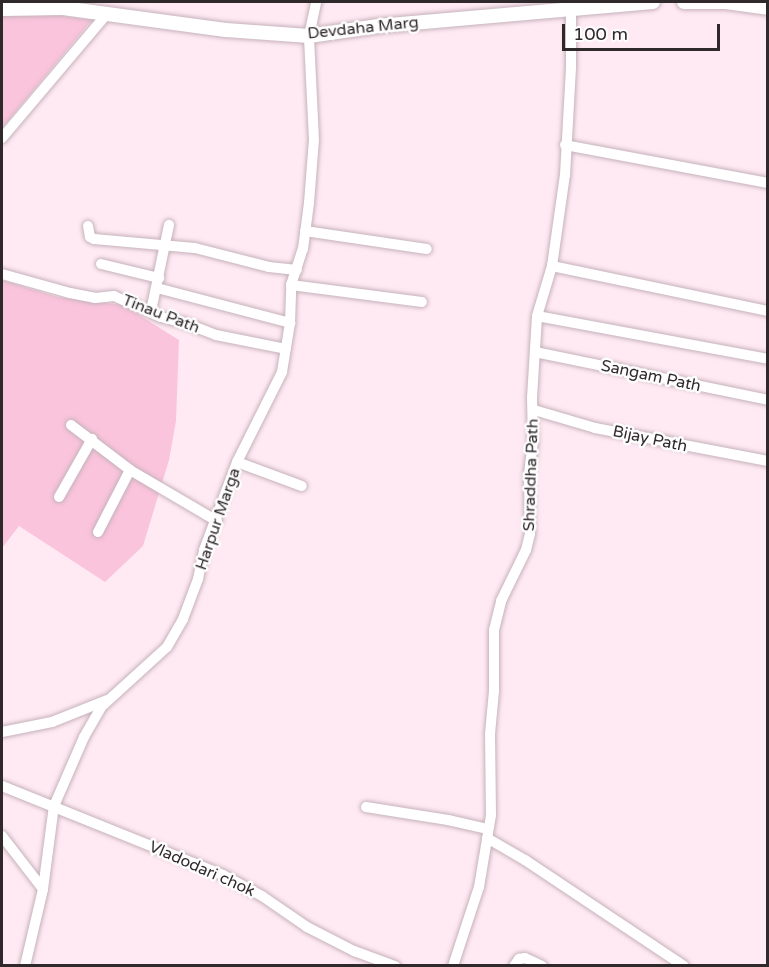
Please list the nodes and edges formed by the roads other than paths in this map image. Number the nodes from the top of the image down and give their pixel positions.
1 (316, 2) edge
2 (642, 2) edge
3 (653, 2) edge
4 (684, 2) edge
5 (726, 2) edge
6 (768, 8) edge
7 (2, 9) edge
8 (571, 10) junction
9 (106, 15) junction
10 (309, 36) junction
11 (2, 138) edge
12 (565, 145) junction
13 (768, 183) edge
14 (170, 225) dead end
15 (88, 226) dead end
16 (305, 231) junction
17 (167, 246) junction
18 (427, 249) dead end
19 (101, 264) dead end
20 (552, 266) junction
21 (297, 270) junction
22 (2, 274) edge
23 (158, 283) junction
24 (291, 285) junction
25 (422, 302) dead end
26 (151, 311) junction
27 (768, 311) edge
28 (537, 316) junction
29 (290, 323) junction
30 (286, 349) junction
31 (535, 352) junction
32 (768, 359) edge
33 (768, 399) edge
34 (534, 410) junction
35 (71, 425) dead end
36 (92, 439) junction
37 (768, 460) edge
38 (237, 462) junction
39 (130, 470) junction
40 (302, 486) dead end
41 (59, 497) dead end
42 (217, 521) junction
43 (98, 532) dead end
44 (113, 697) junction
45 (2, 732) edge
46 (2, 786) edge
47 (54, 806) junction
48 (366, 807) dead end
49 (487, 834) junction
50 (2, 836) edge
51 (43, 889) junction
52 (25, 966) edge
53 (394, 966) edge
54 (453, 966) edge
55 (514, 966) edge
56 (542, 966) edge
57 (684, 966) edge

1 - 10 street, Harpur Marga
2 - 3 main road, Devdaha Marg
2 - 8 main road, Devdaha Marg
4 - 5 main road
5 - 6 main road
7 - 9 main road, Devdaha Marg
8 - 10 main road, Devdaha Marg
8 - 12 street, Shraddha Path
9 - 10 main road, Devdaha Marg
9 - 11 street
10 - 16 street, Harpur Marga
12 - 13 street
12 - 20 street, Shraddha Path
14 - 17 street
15 - 17 street
16 - 18 street
16 - 21 street, Harpur Marga
17 - 21 street
17 - 23 street
19 - 23 street, Tinau Path
20 - 27 street
20 - 28 street, Shraddha Path
21 - 24 street, Harpur Marga
22 - 26 street, Tinau Path
23 - 26 street
23 - 29 street, Tinau Path
24 - 25 street
24 - 29 street, Harpur Marga
26 - 30 street, Tinau Path
28 - 31 street, Shraddha Path
28 - 32 street
29 - 30 street, Harpur Marga
30 - 38 street, Harpur Marga
31 - 33 street, Sangam Path
31 - 34 street, Shraddha Path
34 - 37 street, Bijay Path
34 - 49 street, Shraddha Path
35 - 36 street
36 - 39 street
36 - 41 street
38 - 40 street
38 - 42 street, Harpur Marga
39 - 42 street
39 - 43 street
42 - 44 street, Harpur Marga
44 - 45 street
44 - 47 street, Harpur Marga
46 - 47 street, Vladodari chok
47 - 51 street, Harpur Marga
47 - 53 street, Vladodari chok
48 - 49 street
49 - 54 street, Shraddha Path
49 - 57 street
50 - 51 street
51 - 52 street, Harpur Marga
55 - 56 street

